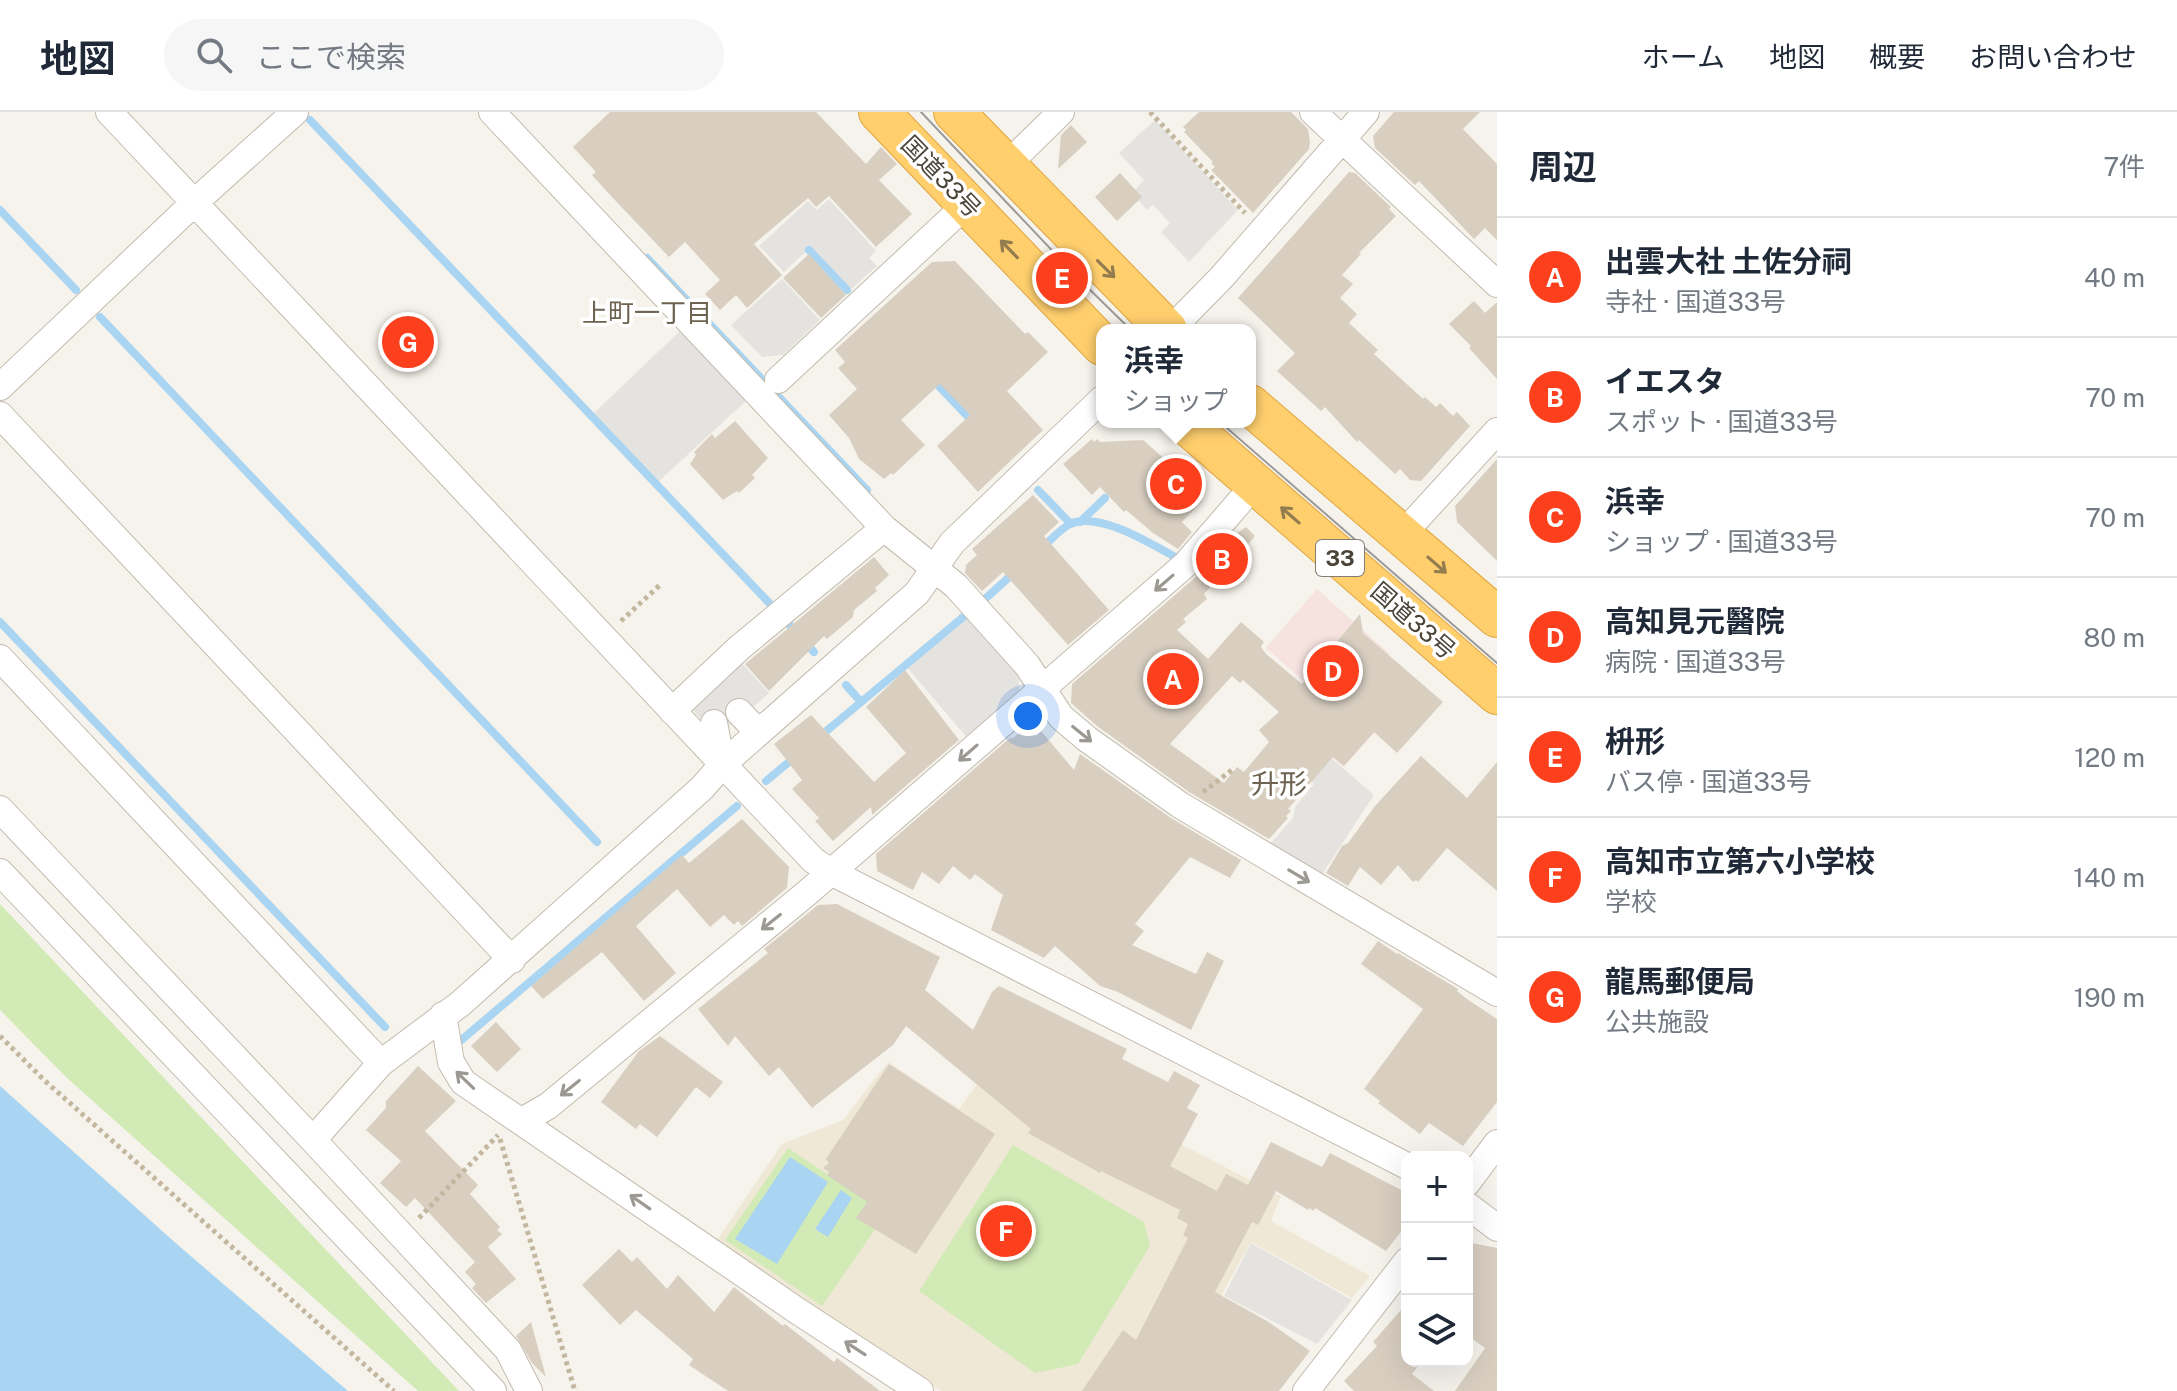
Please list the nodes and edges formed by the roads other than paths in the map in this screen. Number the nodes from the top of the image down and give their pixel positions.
1 (109, 112) edge
2 (295, 112) edge
3 (492, 112) edge
4 (879, 112) edge
5 (954, 112) edge
6 (1061, 112) edge
7 (1313, 112) edge
8 (1366, 112) edge
9 (1342, 141) junction
10 (1006, 166) junction
11 (195, 202) junction
12 (967, 204) junction
13 (1497, 284) edge
14 (1162, 324) edge
15 (1174, 324) edge
16 (1096, 339) edge
17 (778, 380) dead end
18 (0, 387) edge
19 (1096, 405) edge
20 (1256, 410) edge
21 (0, 415) edge
22 (1191, 428) edge
23 (1497, 431) edge
24 (1255, 484) junction
25 (884, 528) junction
26 (1402, 535) junction
27 (935, 569) junction
28 (1497, 617) edge
29 (0, 658) edge
30 (1044, 689) junction
31 (1497, 694) edge
32 (672, 711) junction
33 (739, 712) dead end
34 (714, 723) dead end
35 (758, 732) junction
36 (722, 765) junction
37 (0, 809) edge
38 (829, 871) junction
39 (0, 872) edge
40 (512, 960) junction
41 (1497, 993) edge
42 (443, 1015) junction
43 (381, 1063) junction
44 (522, 1121) junction
45 (313, 1140) junction
46 (1497, 1143) edge
47 (1401, 1163) edge
48 (1473, 1175) edge
49 (1473, 1210) edge
50 (1497, 1228) edge
51 (1401, 1269) edge
52 (493, 1391) edge
53 (529, 1391) edge
54 (920, 1391) edge
55 (1306, 1391) edge

1 - 11 street
2 - 11 street
3 - 25 street
4 - 12 highway, 国道33号
5 - 10 highway
6 - 10 street
7 - 9 street
8 - 9 street
9 - 13 street
9 - 15 street
10 -> 14 highway
11 - 18 street
11 - 32 street
16 -> 12 highway, 国道33号
12 - 17 street
19 - 27 street
20 - 26 highway, 33
21 - 40 street
22 - 24 highway, 国道33号 / 33
23 - 26 street
24 -> 30 street
31 -> 24 highway, 国道33号 / 33
25 - 27 street
25 - 32 street
26 -> 28 highway, 33
27 - 30 street
27 - 35 street
29 - 43 street
30 -> 38 street
30 -> 41 street
32 - 36 street
33 - 35 street
34 - 36 street
35 - 36 street
36 - 38 street
36 - 40 street
37 - 45 street
38 -> 44 street
38 - 47 street
39 - 52 street
40 - 42 street
42 - 43 street
44 -> 42 street
43 - 45 street
54 -> 44 street
45 - 53 street
46 - 48 street
49 - 50 street
51 - 55 street

